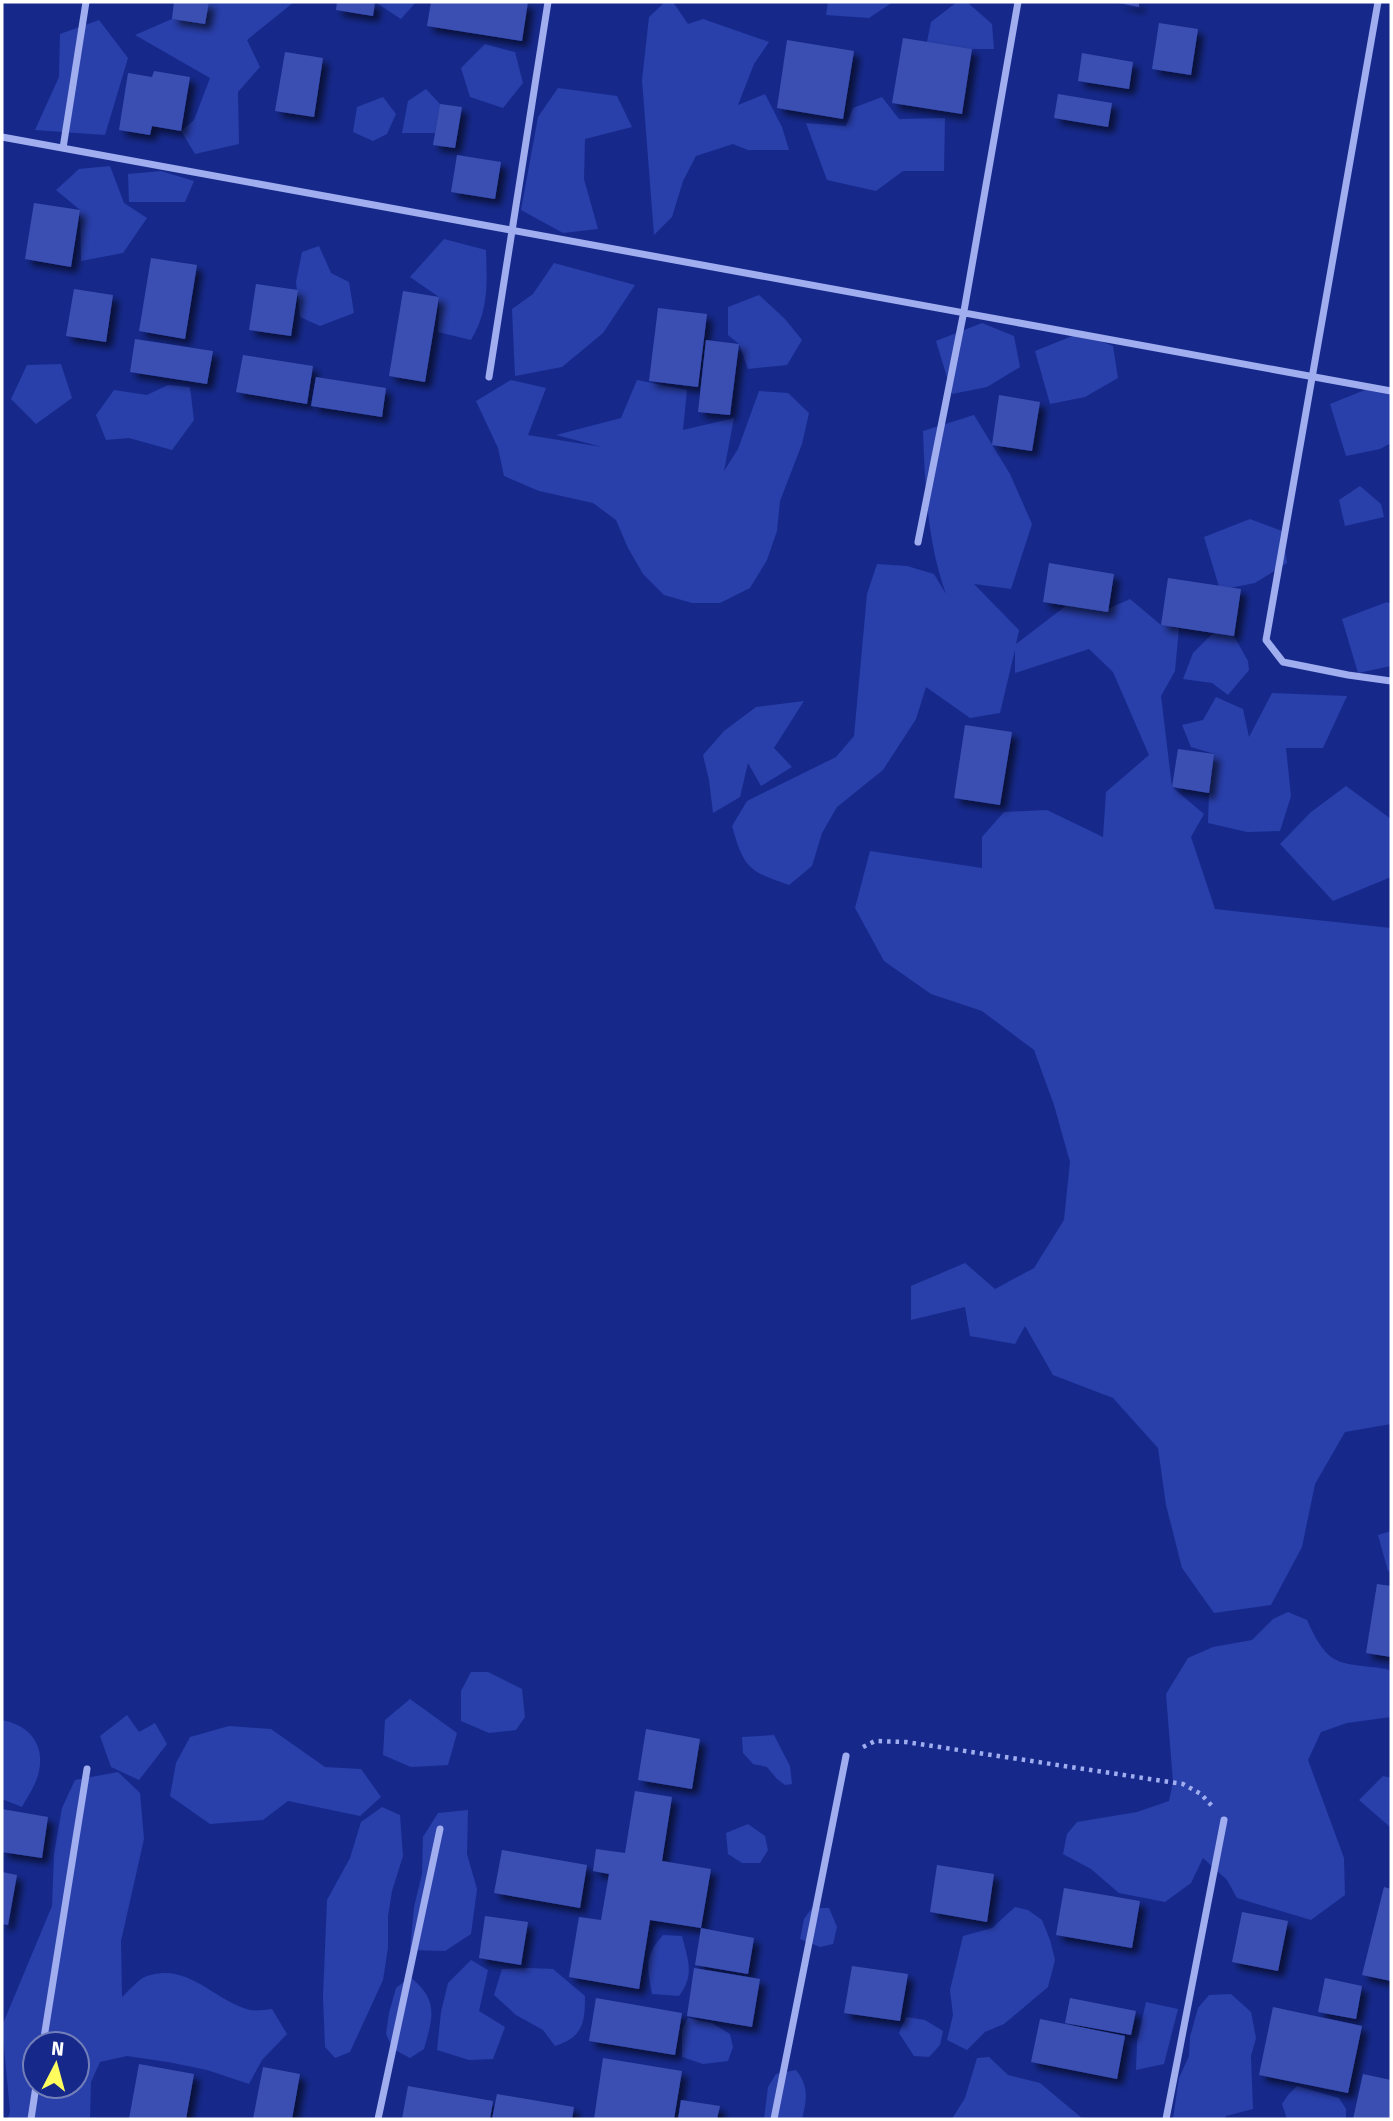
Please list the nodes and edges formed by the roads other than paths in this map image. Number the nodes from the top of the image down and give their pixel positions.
1 (86, 2) edge
2 (548, 2) edge
3 (1018, 2) edge
4 (1378, 2) edge
5 (2, 137) edge
6 (63, 148) junction
7 (513, 230) junction
8 (964, 312) junction
9 (1312, 376) junction
10 (489, 377) dead end
11 (1391, 391) edge
12 (918, 542) dead end
13 (1391, 681) edge
14 (846, 1756) road end
15 (87, 1769) dead end
16 (1224, 1819) road end
17 (440, 1829) dead end
18 (45, 2030) edge
19 (34, 2100) edge
20 (31, 2119) edge
21 (378, 2119) edge
22 (774, 2119) edge
23 (1166, 2119) edge

1 - 6 street
2 - 7 street
3 - 8 street
4 - 9 street
5 - 6 street
6 - 7 street
7 - 8 street
7 - 10 street
8 - 9 street
8 - 12 street
9 - 11 street
9 - 13 street
14 - 22 street
15 - 18 street
16 - 23 street
17 - 21 street
19 - 20 street

